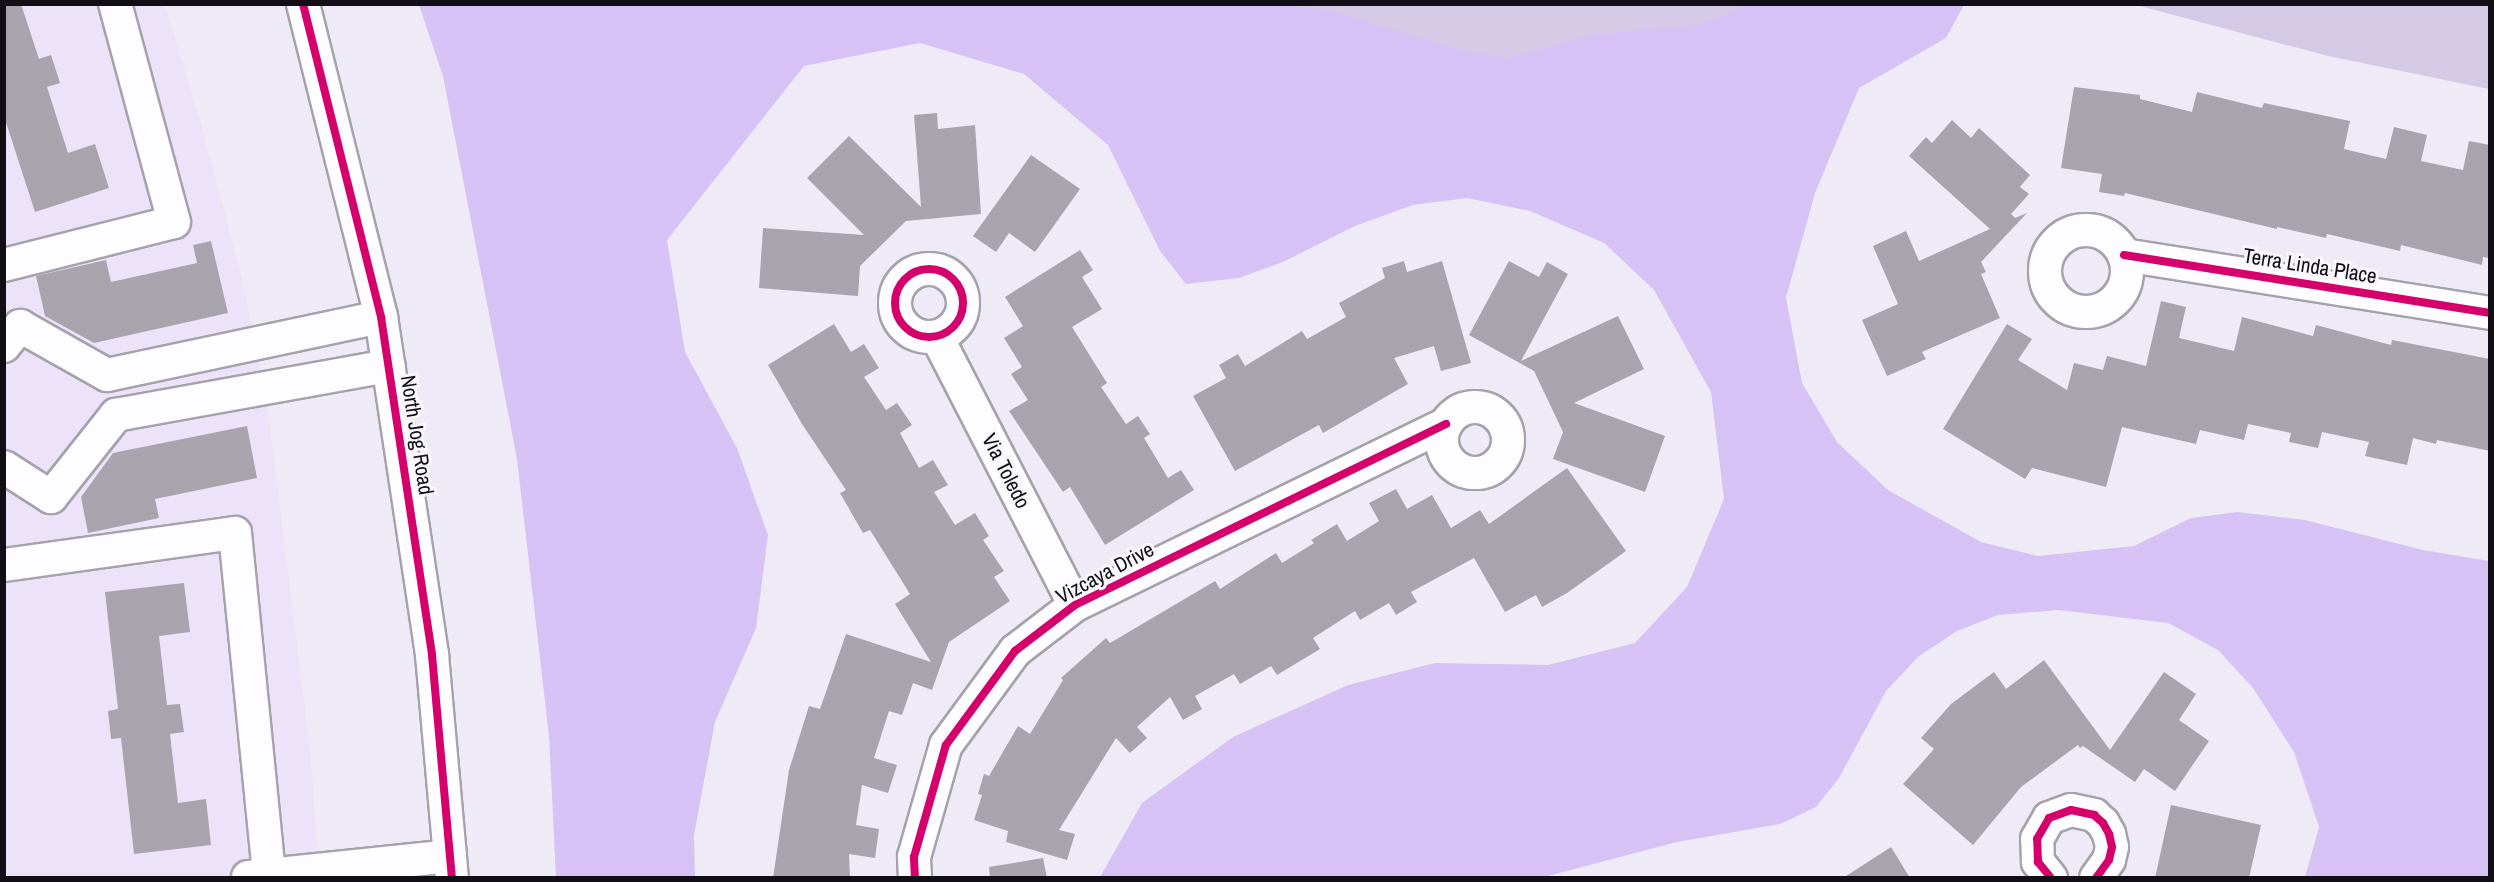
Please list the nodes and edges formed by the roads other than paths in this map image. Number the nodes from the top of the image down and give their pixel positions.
1 (115, 4) edge
2 (303, 4) edge
3 (2124, 255) dead end
4 (4, 265) edge
5 (2490, 313) edge
6 (381, 317) junction
7 (937, 336) dead end
8 (4, 346) edge
9 (389, 366) junction
10 (107, 375) junction
11 (116, 415) junction
12 (1446, 424) dead end
13 (4, 467) edge
14 (4, 565) edge
15 (1075, 605) junction
16 (451, 867) edge
17 (258, 876) edge
18 (2046, 876) edge
19 (915, 878) edge
20 (2096, 878) edge

1 - 4 street
2 - 6 street, North Jog Road
3 - 5 street, Terra Linda Place
6 - 9 street, North Jog Road
6 - 10 street
7 - 15 street, Via Toledo
8 - 10 street
9 - 11 street
9 - 16 street, North Jog Road
10 - 11 street
11 - 13 street
12 - 15 street, Vizcaya Drive
14 - 17 street
15 - 19 street, Vizcaya Drive
16 - 17 street
18 - 20 street

